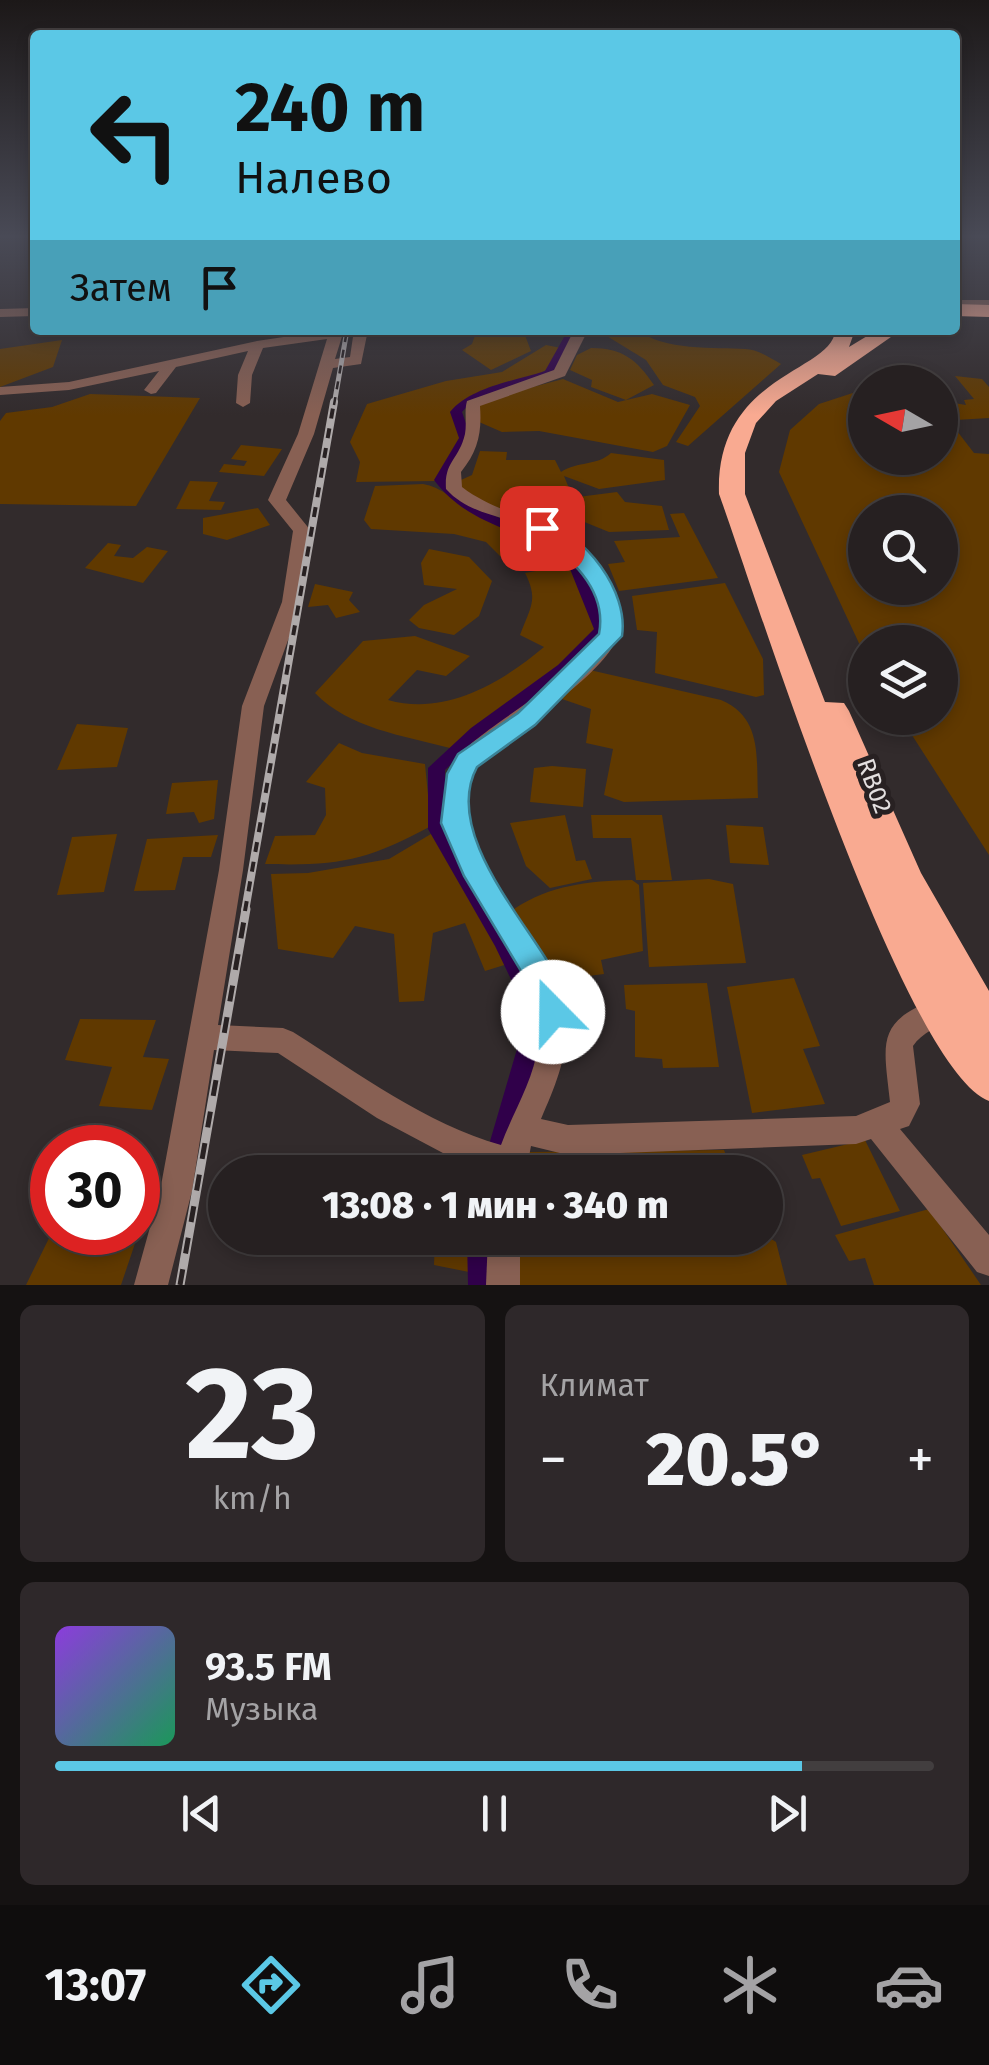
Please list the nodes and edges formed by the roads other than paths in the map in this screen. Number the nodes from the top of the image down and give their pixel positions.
1 (960, 307) edge
2 (989, 308) edge
3 (30, 312) edge
4 (0, 313) edge
5 (960, 321) edge
6 (989, 321) edge
7 (319, 335) edge
8 (336, 335) edge
9 (359, 335) edge
10 (578, 335) edge
11 (875, 335) edge
12 (905, 335) edge
13 (257, 345) junction
14 (835, 347) edge
15 (172, 363) junction
16 (328, 364) junction
17 (151, 390) dead end
18 (0, 391) edge
19 (242, 403) dead end
20 (940, 1010) junction
21 (989, 1027) edge
22 (203, 1037) junction
23 (989, 1081) edge
24 (876, 1124) junction
25 (524, 1130) junction
26 (481, 1155) edge
27 (516, 1155) edge
28 (504, 1255) edge
29 (989, 1260) edge
30 (151, 1285) edge
31 (503, 1285) edge

1 - 2 highway
3 - 4 street
5 - 6 highway
7 - 13 street
8 - 16 street
9 - 16 street
10 - 25 street
11 - 14 highway
12 - 14 highway
13 - 15 street
13 - 19 street
14 - 20 highway, RB02
14 - 21 highway, RB02
15 - 17 street
15 - 18 street
16 - 22 street
20 - 23 highway, RB02
20 - 24 street
22 - 26 street
22 - 30 street
24 - 25 street
24 - 29 street
25 - 27 street
28 - 31 street

